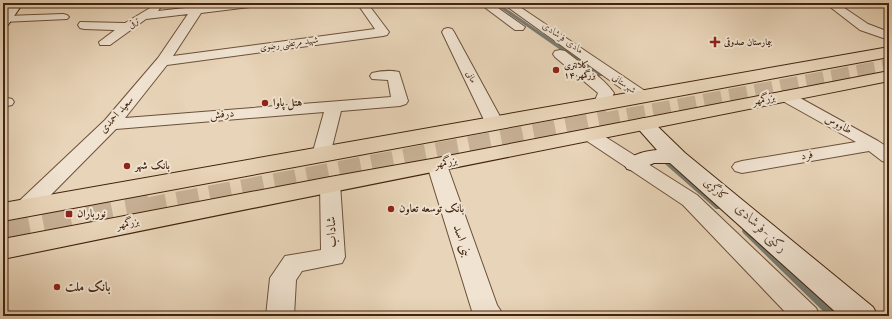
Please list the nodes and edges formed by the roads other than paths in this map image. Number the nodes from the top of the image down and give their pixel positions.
1 (28, 3) edge
2 (163, 3) edge
3 (484, 3) edge
4 (507, 3) edge
5 (830, 3) edge
6 (256, 6) edge
7 (364, 6) dead end
8 (198, 10) junction
9 (9, 14) edge
10 (144, 16) junction
11 (63, 17) dead end
12 (84, 25) dead end
13 (889, 26) edge
14 (127, 27) junction
15 (864, 27) junction
16 (448, 32) dead end
17 (889, 36) edge
18 (105, 42) dead end
19 (889, 52) edge
20 (164, 61) junction
21 (377, 76) dead end
22 (889, 76) edge
23 (642, 96) junction
24 (785, 96) junction
25 (602, 103) junction
26 (334, 106) junction
27 (494, 122) junction
28 (111, 124) junction
29 (644, 124) junction
30 (590, 135) junction
31 (872, 144) junction
32 (320, 155) junction
33 (889, 157) edge
34 (677, 158) junction
35 (636, 164) junction
36 (437, 165) junction
37 (742, 167) dead end
38 (330, 184) junction
39 (10, 208) edge
40 (6, 250) edge
41 (280, 316) edge
42 (490, 316) edge
43 (806, 316) edge
44 (862, 316) edge

1 - 9 street
2 - 10 street, ترقی
3 - 25 street, شهرستانی
4 - 23 street, شهرستانی
5 - 15 street
6 - 8 street
7 - 20 street, شهید مرتضی رضوی
8 - 10 street
8 - 20 street, سعید احمدی
9 - 11 street
10 - 14 street, ترقی
12 - 14 street
13 - 15 street
14 - 18 street, ترقی
15 - 17 street
16 - 27 street, مانی
19 - 23 main road
20 - 28 street, سعید احمدی
21 - 26 street, درفش
22 - 24 main road, بزرگمهر
23 - 25 main road
24 - 29 main road, بزرگمهر
24 - 31 street, طاووس
25 - 27 main road
26 - 28 street, درفش
26 - 32 street
27 - 32 main road
28 - 39 street, سعید احمدی
29 - 30 main road, بزرگمهر
29 - 34 street, کارگری
30 - 35 street
30 - 36 main road, بزرگمهر
31 - 33 street, طاووس
31 - 37 street, فرد
32 - 39 main road
34 - 35 street
34 - 44 street, کارگری
35 - 43 street
36 - 38 main road, بزرگمهر
36 - 42 street, بنی اسد
38 - 40 main road, بزرگمهر
38 - 41 street, شاداب

